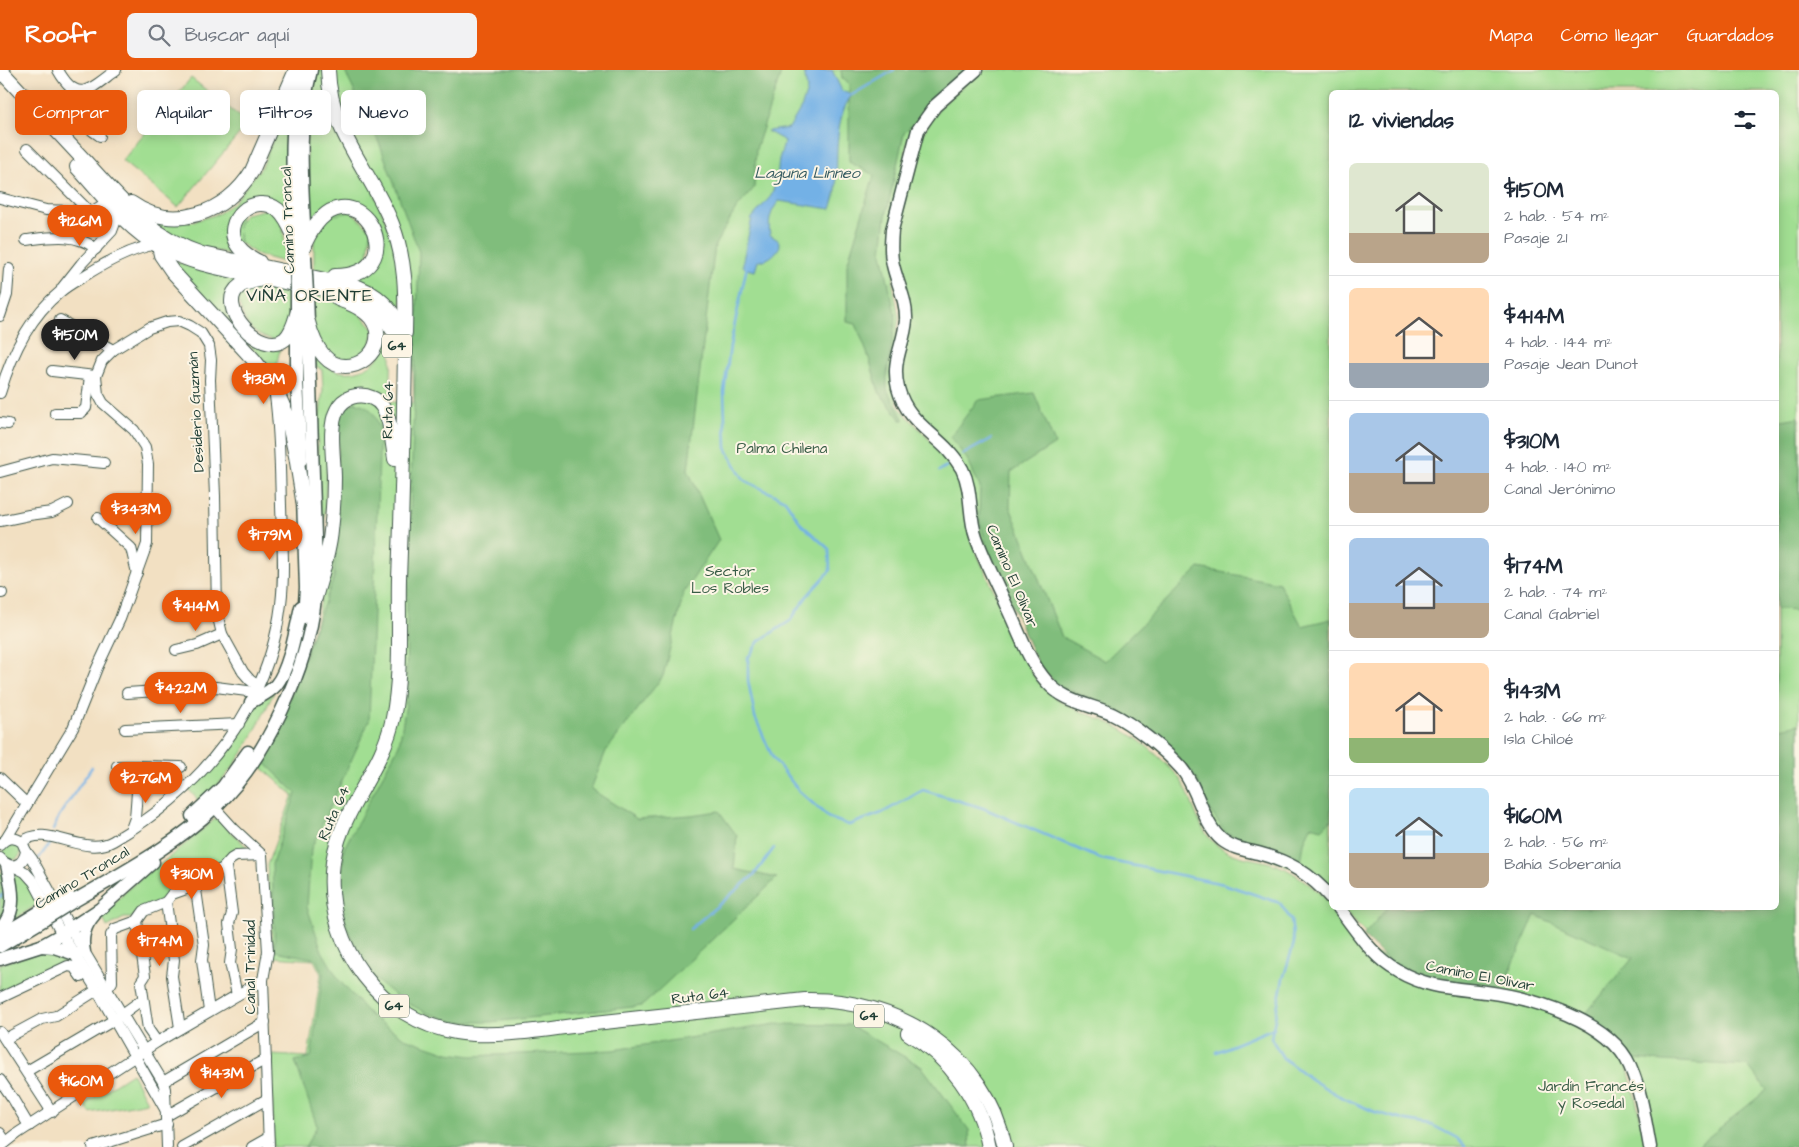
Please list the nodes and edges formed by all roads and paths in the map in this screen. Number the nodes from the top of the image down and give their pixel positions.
1 (0, 70) edge
2 (58, 70) edge
3 (116, 70) edge
4 (296, 70) edge
5 (301, 70) edge
6 (311, 70) edge
7 (328, 70) edge
8 (976, 70) edge
9 (0, 83) edge
10 (71, 88) junction
11 (100, 136) dead end
12 (27, 149) dead end
13 (110, 194) junction
14 (0, 198) edge
15 (91, 212) junction
16 (119, 212) junction
17 (104, 226) dead end
18 (26, 240) dead end
19 (158, 245) junction
20 (96, 249) junction
21 (300, 249) junction
22 (80, 264) junction
23 (9, 269) dead end
24 (267, 273) junction
25 (88, 274) junction
26 (307, 287) junction
27 (60, 291) junction
28 (298, 311) junction
29 (0, 316) edge
30 (60, 320) dead end
31 (308, 322) junction
32 (113, 350) junction
33 (405, 352) junction
34 (52, 371) dead end
35 (93, 376) junction
36 (274, 386) junction
37 (0, 393) edge
38 (55, 412) dead end
39 (395, 459) junction
40 (104, 463) dead end
41 (0, 472) edge
42 (68, 504) dead end
43 (304, 506) junction
44 (98, 518) dead end
45 (0, 521) edge
46 (137, 574) junction
47 (311, 593) junction
48 (222, 634) junction
49 (176, 650) dead end
50 (127, 693) dead end
51 (255, 693) junction
52 (239, 724) junction
53 (125, 729) dead end
54 (117, 766) dead end
55 (139, 766) junction
56 (181, 766) dead end
57 (0, 778) edge
58 (27, 804) junction
59 (215, 808) junction
60 (199, 820) junction
61 (131, 829) junction
62 (8, 842) edge
63 (262, 855) junction
64 (4, 862) edge
65 (226, 867) junction
66 (195, 883) junction
67 (1329, 896) edge
68 (71, 898) junction
69 (166, 902) junction
70 (100, 909) junction
71 (1340, 910) edge
72 (43, 915) junction
73 (137, 921) junction
74 (0, 929) edge
75 (66, 931) junction
76 (0, 936) edge
77 (0, 946) edge
78 (41, 946) junction
79 (80, 953) junction
80 (0, 959) edge
81 (263, 980) junction
82 (98, 991) junction
83 (236, 995) junction
84 (0, 998) edge
85 (143, 999) junction
86 (209, 1011) junction
87 (118, 1017) junction
88 (265, 1022) junction
89 (180, 1028) junction
90 (2, 1036) edge
91 (157, 1042) junction
92 (140, 1054) junction
93 (266, 1060) junction
94 (27, 1071) junction
95 (0, 1080) edge
96 (163, 1082) junction
97 (267, 1099) junction
98 (52, 1112) junction
99 (166, 1117) junction
100 (29, 1126) junction
101 (2, 1140) edge
102 (268, 1143) edge
103 (93, 1147) edge
104 (168, 1147) edge
105 (182, 1147) edge
106 (252, 1147) edge
107 (989, 1147) edge
108 (1005, 1147) edge
109 (1650, 1147) edge

1 - 13 highway, 64
2 - 10 street
3 - 10 street
4 - 13 highway
5 - 21 main road, Camino Troncal
6 - 21 main road, Camino Troncal
7 - 33 highway
8 - 67 main road, Camino El Olivar
9 - 13 highway, 64
10 - 11 street
12 - 15 street
13 - 15 street
13 - 16 highway, 64
13 - 24 highway, 64
14 - 15 street
15 - 17 street
16 - 19 highway, 64
16 - 20 street
18 - 20 street
19 - 24 highway, 64
19 - 25 street
19 - 36 highway
20 - 22 street
21 - 24 highway
21 - 26 main road, Camino Troncal, bridge
21 - 26 highway
22 - 25 street
22 - 27 street
23 - 29 street
24 - 26 highway, Ruta 64 / 64
24 - 28 highway
25 - 27 street
26 - 28 main road, Camino Troncal
26 - 31 main road, Camino Troncal
26 - 31 highway
26 - 33 highway, Ruta 64 / 64
26 - 39 highway, Ruta 64 / 64
27 - 37 street
28 - 43 main road, Camino Troncal
30 - 32 street
31 - 47 main road, Camino Troncal
32 - 35 street, Desiderio Guzmán
32 - 48 street, Desiderio Guzmán
33 - 108 highway, Ruta 64 / 64
34 - 35 street
35 - 38 street
35 - 46 street
36 - 43 highway
36 - 51 street
39 - 47 highway
39 - 107 highway, Ruta 64 / 64
40 - 41 street
42 - 45 street
43 - 47 main road, Camino Troncal
44 - 46 street
46 - 58 street
47 - 51 main road
47 - 59 main road, Camino Troncal
47 - 68 main road, Camino Troncal
48 - 49 street
48 - 51 street, Desiderio Guzmán
50 - 51 street
51 - 52 street
52 - 53 street
52 - 61 street
54 - 55 street
55 - 56 street
55 - 61 street
57 - 58 street
58 - 62 street
59 - 60 main road, Camino Troncal
59 - 63 street
60 - 68 main road, Camino Troncal
60 - 70 main road
61 - 62 street
62 - 64 street
62 - 75 street
63 - 65 street
63 - 81 street, Canal Trinidad
64 - 74 main road
64 - 75 street
65 - 66 street
65 - 83 street
66 - 69 street
66 - 86 street
68 - 72 main road, Camino Troncal, bridge
69 - 73 street
69 - 89 street
70 - 75 main road
70 - 79 main road
71 - 109 main road, Camino El Olivar
72 - 76 main road, Camino Troncal
72 - 77 main road, Camino Troncal
73 - 82 street
73 - 85 street
75 - 78 main road
75 - 79 street
78 - 79 main road
78 - 80 main road
79 - 82 street
81 - 83 street
81 - 88 street, Canal Trinidad
82 - 84 street
82 - 87 street
82 - 90 street
83 - 86 street
85 - 87 street
85 - 91 street
86 - 89 street
87 - 92 street
87 - 94 street
88 - 93 street, Canal Trinidad
88 - 96 street
89 - 91 street
90 - 94 street
91 - 92 street
92 - 96 street
92 - 98 street
92 - 99 street
93 - 97 street, Canal Trinidad
93 - 99 street
94 - 98 street
95 - 100 street
96 - 99 street
97 - 102 street, Canal Trinidad
97 - 105 street
98 - 100 street
99 - 103 street
99 - 104 street
100 - 101 street
102 - 106 street

